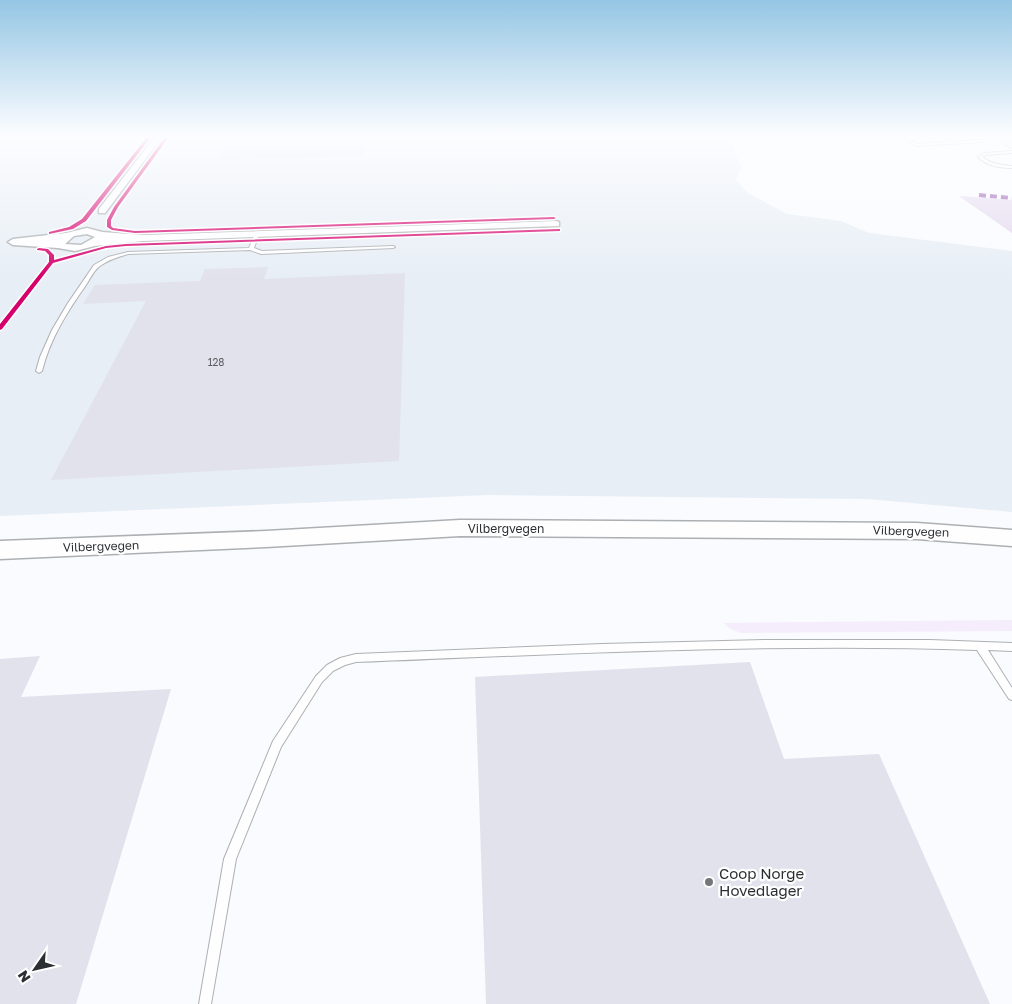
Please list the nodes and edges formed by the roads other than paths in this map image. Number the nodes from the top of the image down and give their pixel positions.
1 (126, 184) edge
2 (99, 224) junction
3 (556, 224) dead end
4 (71, 234) junction
5 (257, 234) junction
6 (143, 238) junction
7 (13, 242) junction
8 (0, 243) edge
9 (91, 244) junction
10 (60, 245) junction
11 (393, 247) dead end
12 (251, 249) junction
13 (39, 371) dead end
14 (1012, 538) edge
15 (0, 550) edge
16 (980, 646) junction
17 (1012, 647) edge
18 (1012, 696) edge
19 (205, 1004) edge

1 - 2 street
2 - 4 street
2 - 4 street
2 - 6 street
2 - 9 street
3 - 5 street
4 - 7 street
4 - 10 street
5 - 6 street
5 - 12 lane
6 - 9 street
7 - 8 street
7 - 10 street
9 - 10 street
11 - 12 lane
12 - 13 lane
14 - 15 main road, Vilbergvegen
16 - 17 lane
16 - 18 lane
16 - 19 lane

